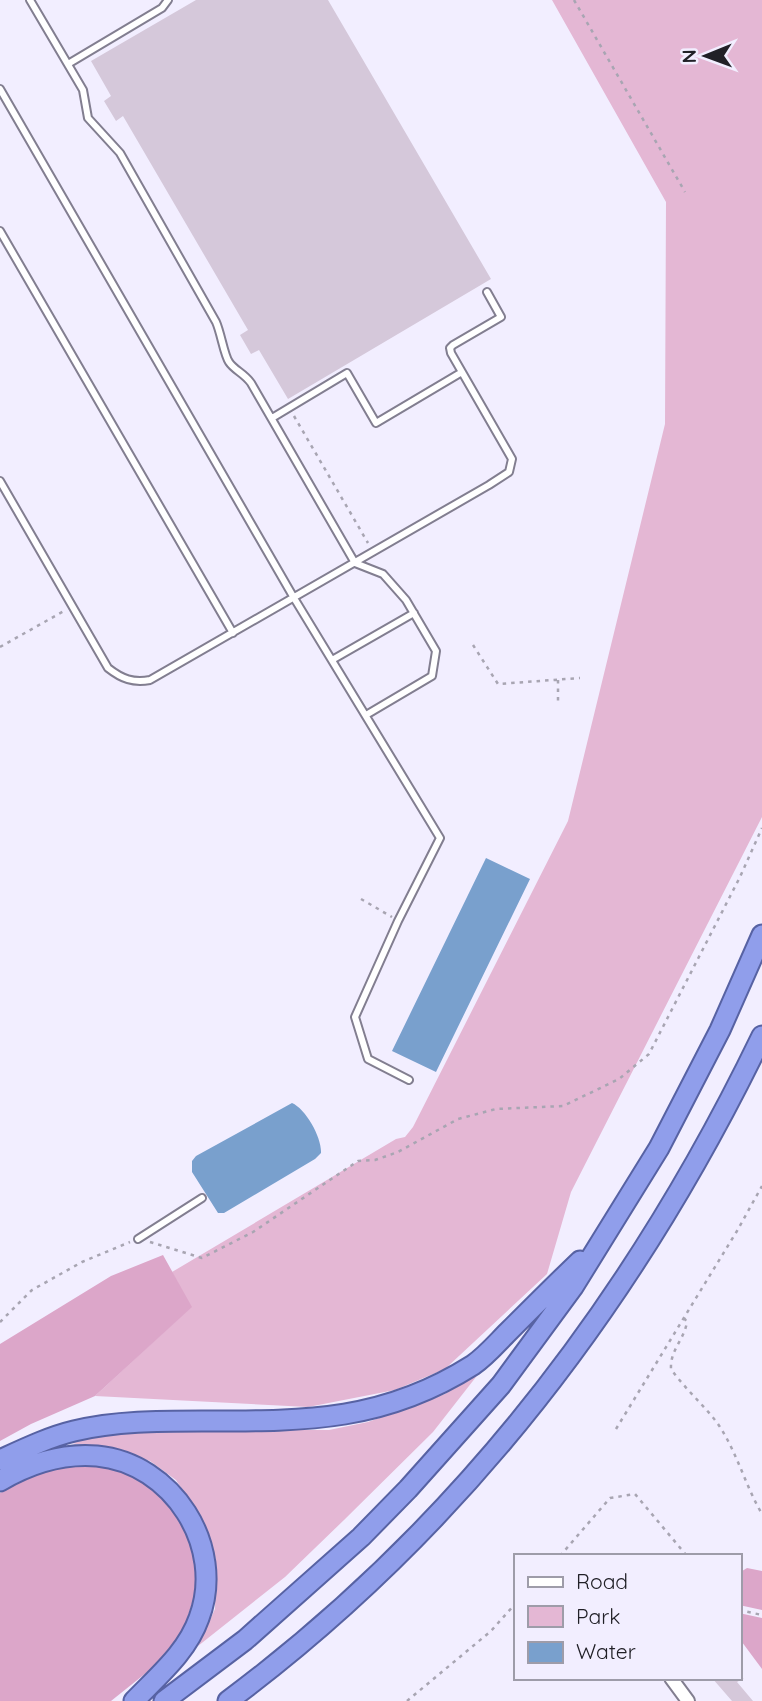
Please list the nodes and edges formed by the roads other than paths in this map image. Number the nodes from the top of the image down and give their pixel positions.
1 (30, 0) edge
2 (168, 0) edge
3 (68, 64) junction
4 (0, 89) edge
5 (0, 231) edge
6 (487, 292) dead end
7 (462, 372) junction
8 (272, 418) junction
9 (0, 481) edge
10 (355, 563) junction
11 (294, 598) junction
12 (414, 612) junction
13 (233, 633) junction
14 (332, 660) junction
15 (366, 715) junction
16 (762, 935) edge
17 (762, 1036) edge
18 (410, 1080) dead end
19 (202, 1198) dead end
20 (608, 1233) junction
21 (138, 1239) road end
22 (0, 1460) edge
23 (0, 1481) edge
24 (257, 1679) junction
25 (672, 1680) edge
26 (134, 1701) edge
27 (164, 1701) edge
28 (228, 1701) edge
29 (244, 1701) edge
30 (688, 1701) edge

1 - 3 lane
2 - 3 lane
3 - 8 lane
4 - 11 lane
5 - 13 lane
6 - 7 lane
7 - 8 lane
7 - 10 lane
8 - 10 lane
9 - 13 lane
10 - 11 lane
10 - 12 lane
11 - 13 lane
11 - 14 lane
12 - 14 lane
12 - 15 lane
14 - 15 lane
15 - 18 lane
16 - 20 highway
17 - 24 highway
19 - 21 lane
20 - 22 highway
20 - 27 highway
23 - 26 highway
24 - 28 highway
24 - 29 highway
25 - 30 street

